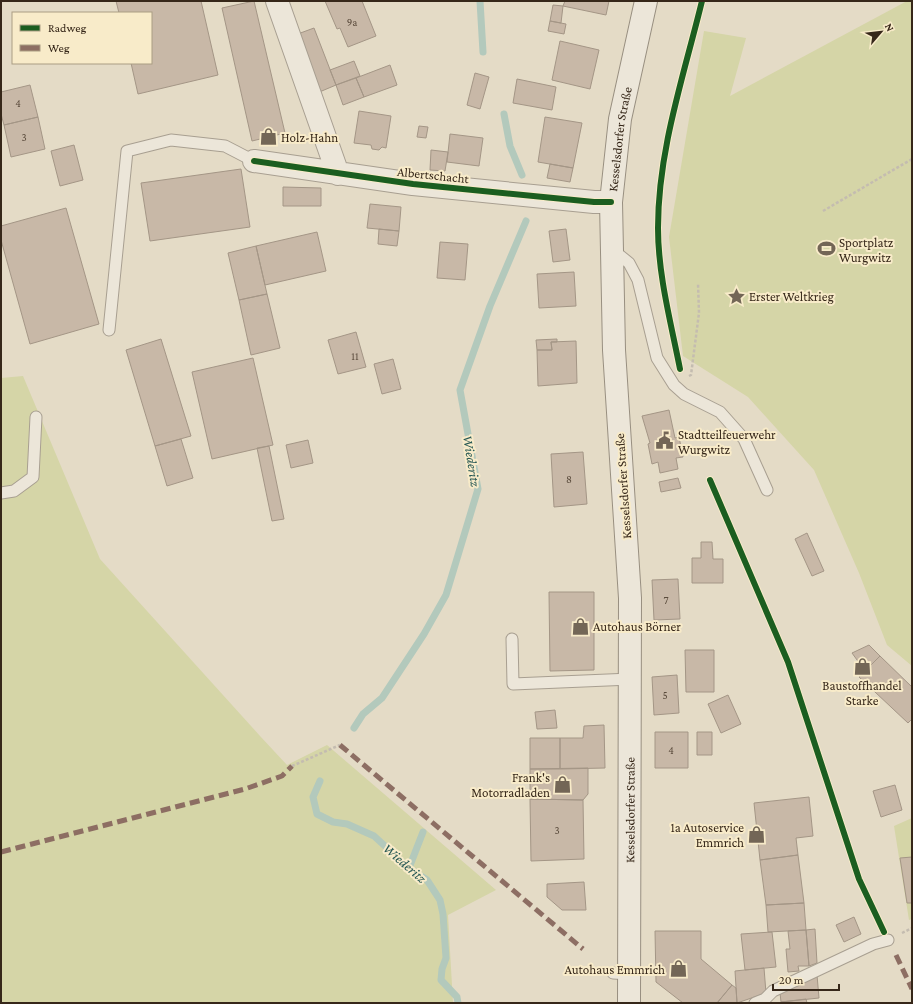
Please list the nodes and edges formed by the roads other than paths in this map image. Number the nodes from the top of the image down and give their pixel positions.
1 (277, 1) edge
2 (646, 1) edge
3 (254, 162) joint
4 (338, 174) junction
5 (611, 202) junction
6 (613, 250) junction
7 (109, 330) dead end
8 (36, 417) dead end
9 (767, 490) dead end
10 (1, 493) edge
11 (512, 638) dead end
12 (631, 679) junction
13 (888, 940) dead end
14 (629, 1003) edge
15 (755, 1003) edge

1 - 4 main road
2 - 5 main road, Kesselsdorfer Straße
3 - 4 main road, Albertschacht
3 - 7 lane
4 - 5 main road, Albertschacht
5 - 6 main road, Kesselsdorfer Straße
6 - 9 lane
6 - 12 main road, Kesselsdorfer Straße
8 - 10 lane
11 - 12 lane
12 - 14 main road, Kesselsdorfer Straße
13 - 15 lane

